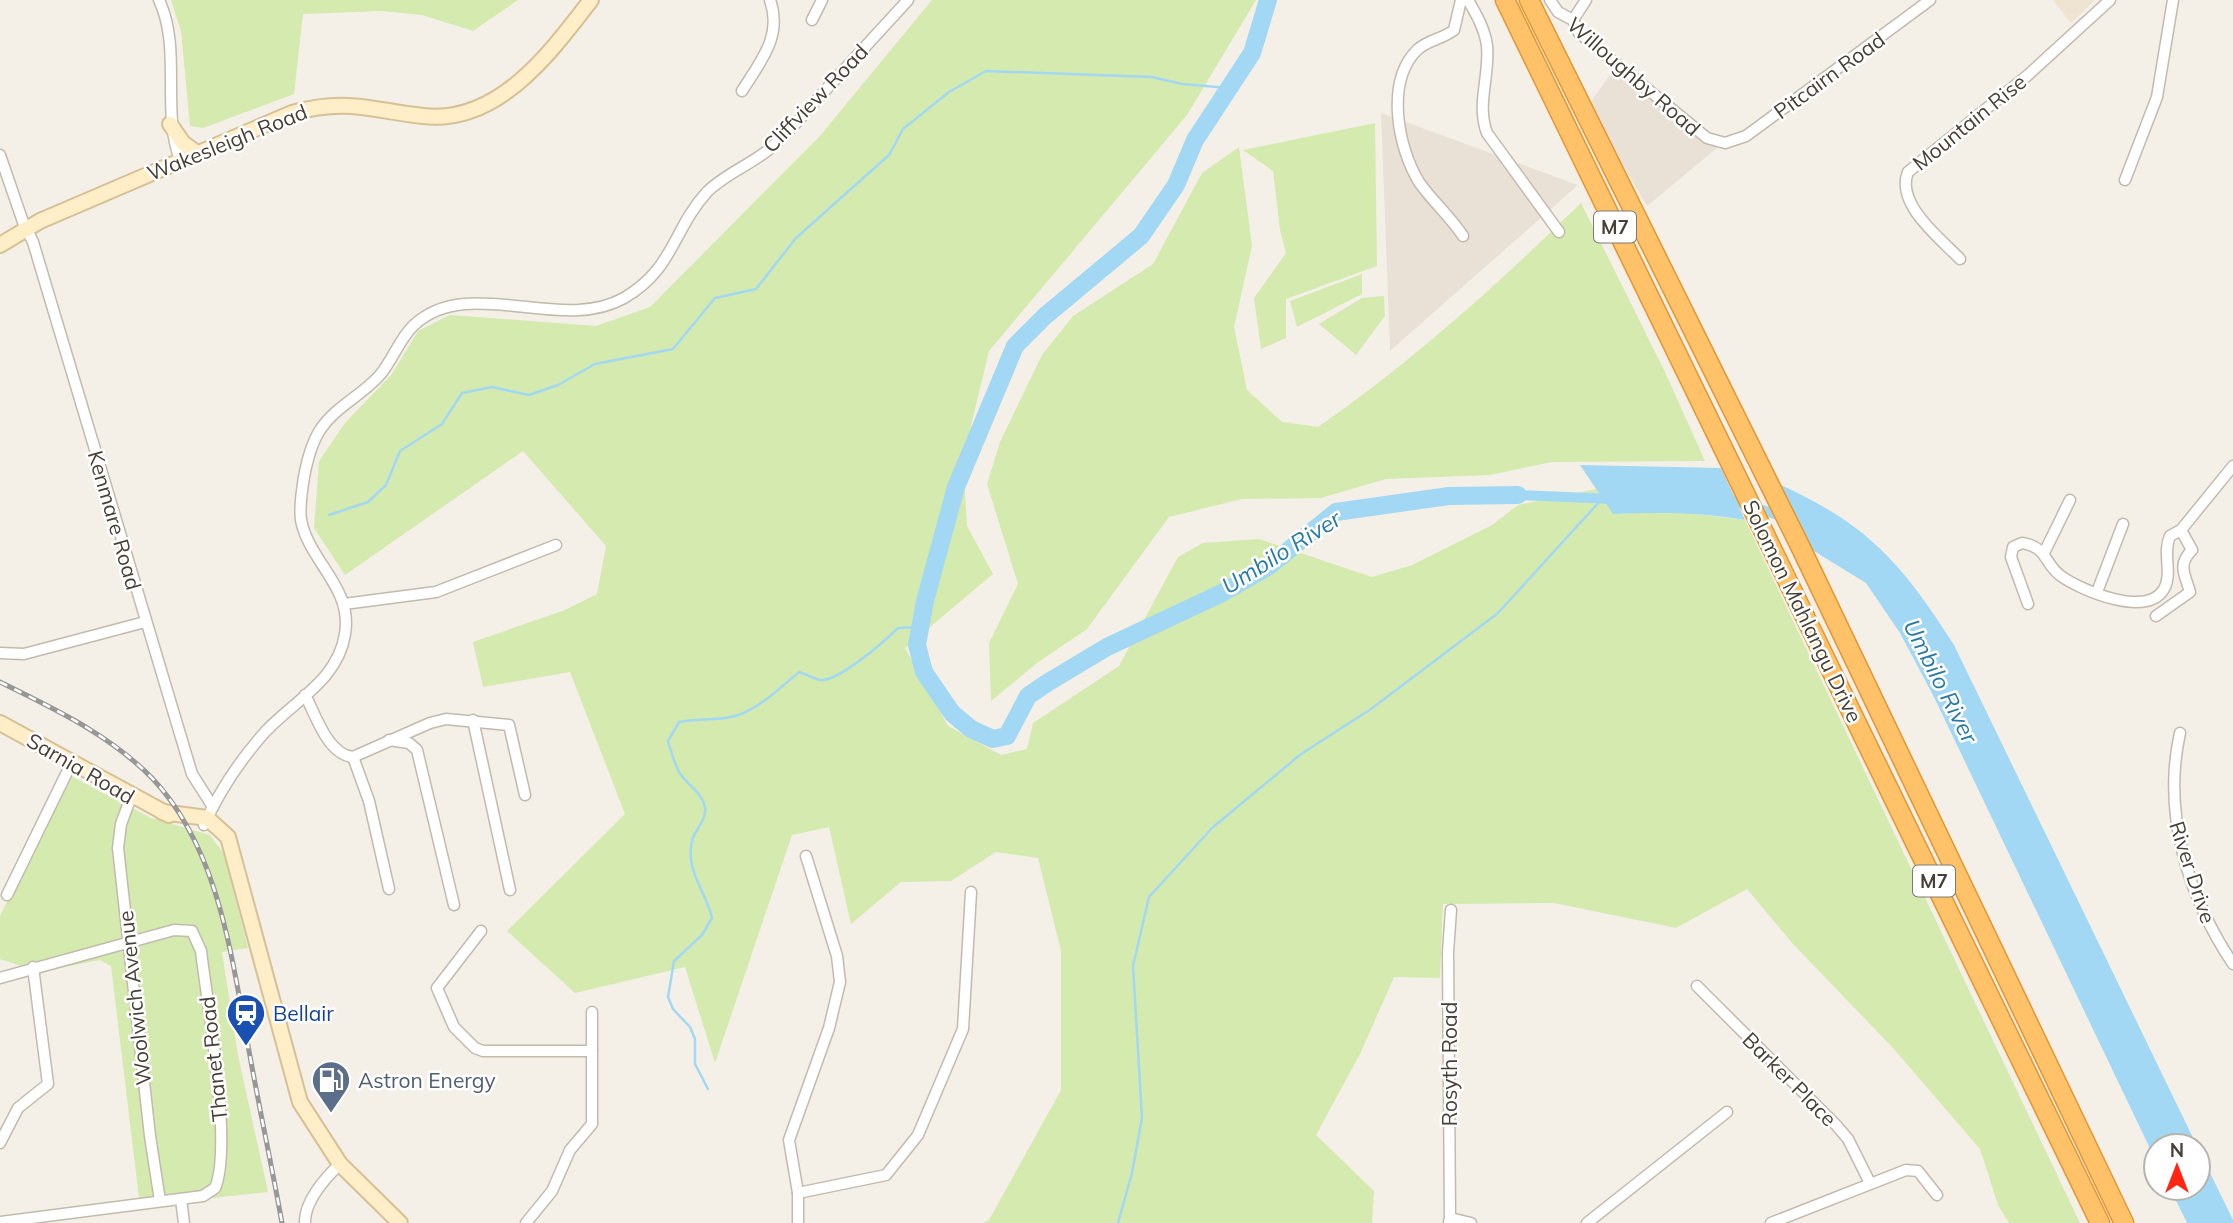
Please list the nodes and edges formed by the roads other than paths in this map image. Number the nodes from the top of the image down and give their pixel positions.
1 (159, 0) edge
2 (591, 0) edge
3 (770, 0) edge
4 (822, 0) edge
5 (908, 0) edge
6 (1461, 0) edge
7 (1468, 0) edge
8 (1504, 0) edge
9 (1529, 0) edge
10 (1550, 0) edge
11 (1586, 0) edge
12 (1930, 0) edge
13 (2110, 0) edge
14 (2173, 0) edge
15 (812, 20) dead end
16 (1573, 20) junction
17 (742, 91) dead end
18 (170, 124) junction
19 (1725, 143) joint
20 (197, 153) junction
21 (0, 155) edge
22 (180, 160) junction
23 (2125, 180) dead end
24 (27, 228) junction
25 (1559, 232) dead end
26 (1463, 236) dead end
27 (0, 245) edge
28 (1960, 258) dead end
29 (2233, 466) edge
30 (2070, 500) dead end
31 (2123, 524) dead end
32 (2181, 530) junction
33 (556, 545) dead end
34 (2044, 553) junction
35 (2097, 592) junction
36 (344, 604) junction
37 (2028, 604) dead end
38 (2156, 615) dead end
39 (145, 622) junction
40 (0, 653) edge
41 (305, 695) junction
42 (473, 720) junction
43 (0, 723) edge
44 (2180, 733) dead end
45 (389, 740) junction
46 (353, 757) junction
47 (72, 762) junction
48 (525, 795) dead end
49 (131, 797) junction
50 (208, 817) junction
51 (806, 856) dead end
52 (388, 889) dead end
53 (510, 890) dead end
54 (971, 892) dead end
55 (8, 895) dead end
56 (454, 905) dead end
57 (1451, 910) dead end
58 (481, 931) dead end
59 (128, 943) junction
60 (2233, 964) edge
61 (0, 967) edge
62 (33, 967) junction
63 (13, 973) junction
64 (0, 978) edge
65 (1697, 986) dead end
66 (592, 1012) dead end
67 (592, 1051) junction
68 (1727, 1112) dead end
69 (0, 1143) edge
70 (340, 1164) junction
71 (1870, 1183) junction
72 (798, 1193) junction
73 (1937, 1195) dead end
74 (181, 1199) junction
75 (160, 1201) junction
76 (1449, 1220) edge
77 (0, 1222) edge
78 (184, 1223) edge
79 (305, 1223) edge
80 (400, 1223) edge
81 (526, 1223) edge
82 (798, 1223) edge
83 (1471, 1223) edge
84 (1587, 1223) edge
85 (1771, 1223) edge
86 (2100, 1223) edge
87 (2124, 1223) edge

1 - 18 street
2 - 20 main road, Wakesleigh Road
3 - 17 street
4 - 15 street
5 - 36 street, Cliffview Road
6 - 26 street
7 - 25 street
8 - 86 highway, Solomon Mahlangu Drive / M7
9 - 87 highway, Solomon Mahlangu Drive / M7
10 - 16 street, Willoughby Road
11 - 16 street
12 - 19 street, Pitcairn Road
13 - 28 street, Mountain Rise
14 - 23 street
16 - 19 street, Willoughby Road
18 - 20 main road
18 - 22 street
20 - 22 main road, Wakesleigh Road
21 - 24 street, Kenmare Road
22 - 24 main road, Wakesleigh Road
24 - 27 main road, Wakesleigh Road
24 - 39 street, Kenmare Road
29 - 32 street
30 - 34 street
31 - 35 street
32 - 35 street
32 - 38 street
33 - 36 street
34 - 35 street
34 - 37 street
36 - 41 street, Cliffview Road
39 - 40 street
39 - 50 street, Kenmare Road
41 - 46 street
41 - 50 street, Cliffview Road
42 - 45 street
42 - 48 street
42 - 53 street
43 - 47 main road, Sarnia Road
44 - 60 street, River Drive
45 - 46 street
45 - 56 street
46 - 52 street
47 - 49 main road, Sarnia Road
47 - 55 street
49 - 50 main road, Sarnia Road
49 - 59 street, Woolwich Avenue
50 - 70 main road, Sarnia Road
51 - 72 street
54 - 72 street
57 - 76 street, Rosyth Road
58 - 67 street
59 - 62 street
59 - 74 street, Thanet Road
59 - 75 street, Woolwich Avenue
61 - 63 street
62 - 63 street
62 - 69 street
63 - 64 street
65 - 71 street, Barker Place
66 - 67 street
67 - 81 street
68 - 84 street
70 - 79 street
70 - 80 main road, Sarnia Road
71 - 73 street
71 - 85 street
72 - 82 street
74 - 75 street
74 - 78 street
75 - 77 street
76 - 83 street

